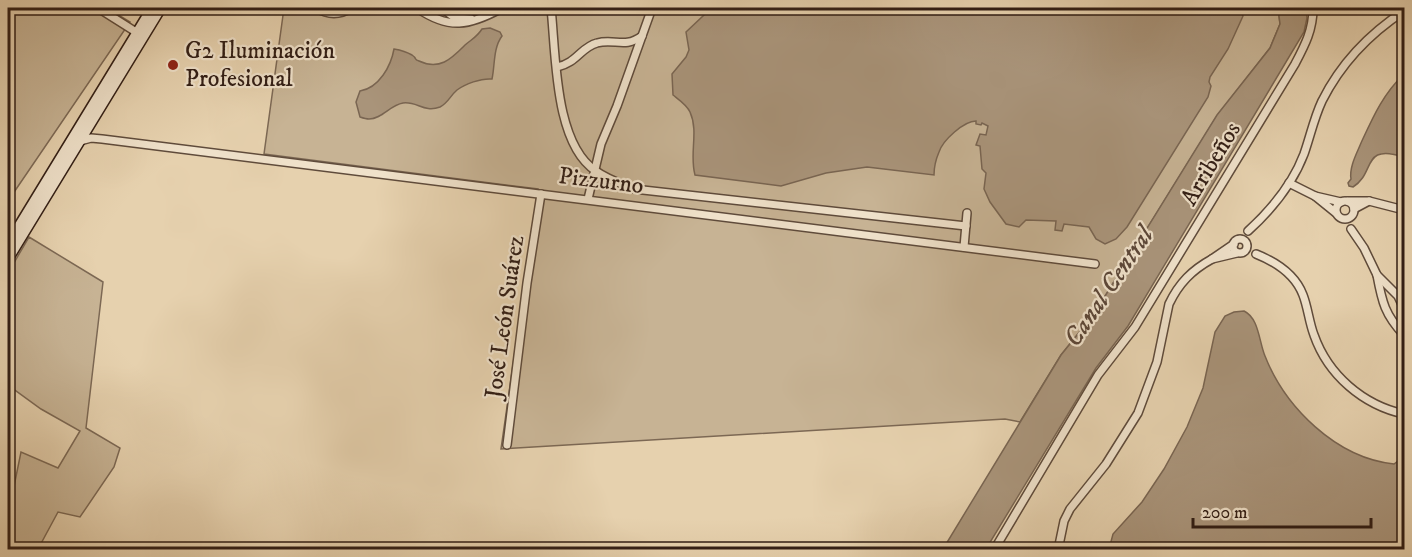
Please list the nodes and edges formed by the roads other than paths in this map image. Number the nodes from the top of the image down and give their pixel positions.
1 (98, 8) edge
2 (152, 8) edge
3 (160, 8) edge
4 (316, 8) edge
5 (351, 8) edge
6 (417, 8) edge
7 (442, 8) edge
8 (502, 8) edge
9 (551, 8) edge
10 (652, 8) edge
11 (1313, 8) edge
12 (1403, 10) edge
13 (483, 18) junction
14 (136, 32) junction
15 (642, 36) junction
16 (557, 67) junction
17 (92, 119) junction
18 (102, 139) junction
19 (79, 141) junction
20 (595, 171) junction
21 (1289, 183) junction
22 (541, 194) junction
23 (1315, 196) junction
24 (588, 199) junction
25 (1344, 201) junction
26 (1369, 201) junction
27 (1404, 210) edge
28 (1354, 212) junction
29 (967, 213) dead end
30 (1338, 216) junction
31 (966, 226) junction
32 (1351, 229) junction
33 (1248, 231) junction
34 (1236, 242) junction
35 (8, 244) edge
36 (964, 247) junction
37 (1243, 249) junction
38 (8, 259) edge
39 (1212, 259) junction
40 (1095, 264) dead end
41 (1377, 274) junction
42 (1393, 291) junction
43 (1382, 298) junction
44 (1404, 309) edge
45 (1401, 327) edge
46 (1404, 335) edge
47 (1404, 414) edge
48 (507, 445) dead end
49 (994, 549) edge
50 (1058, 549) edge

1 - 14 street
2 - 14 main road
3 - 17 main road
4 - 5 street
6 - 13 street
7 - 13 street
8 - 13 street
9 - 16 street
10 - 15 street
11 - 49 street, Arribeños
12 - 21 street
14 - 35 main road
15 - 16 street
15 - 20 street
16 - 20 street
17 - 18 street
17 - 19 main road
18 - 19 street, Pizzurno
18 - 22 street, Pizzurno
19 - 38 main road
20 - 24 street
20 - 31 street
21 - 23 street
21 - 33 street
22 - 24 street, Pizzurno
22 - 48 street, José León Suárez
23 - 25 street
23 - 30 street
24 - 36 street, Pizzurno
25 - 26 street
25 - 28 street
25 - 30 street
26 - 27 street
26 - 28 street
28 - 30 street
28 - 32 street
29 - 31 street
30 - 32 street
31 - 36 street
32 - 41 street
33 - 34 street
33 - 37 street
34 - 37 street
34 - 37 street
34 - 39 street
36 - 40 street, Pizzurno
37 - 39 street
37 - 47 street
39 - 50 street
41 - 42 street
41 - 43 street
42 - 43 street
42 - 44 street
43 - 45 street
45 - 46 street

